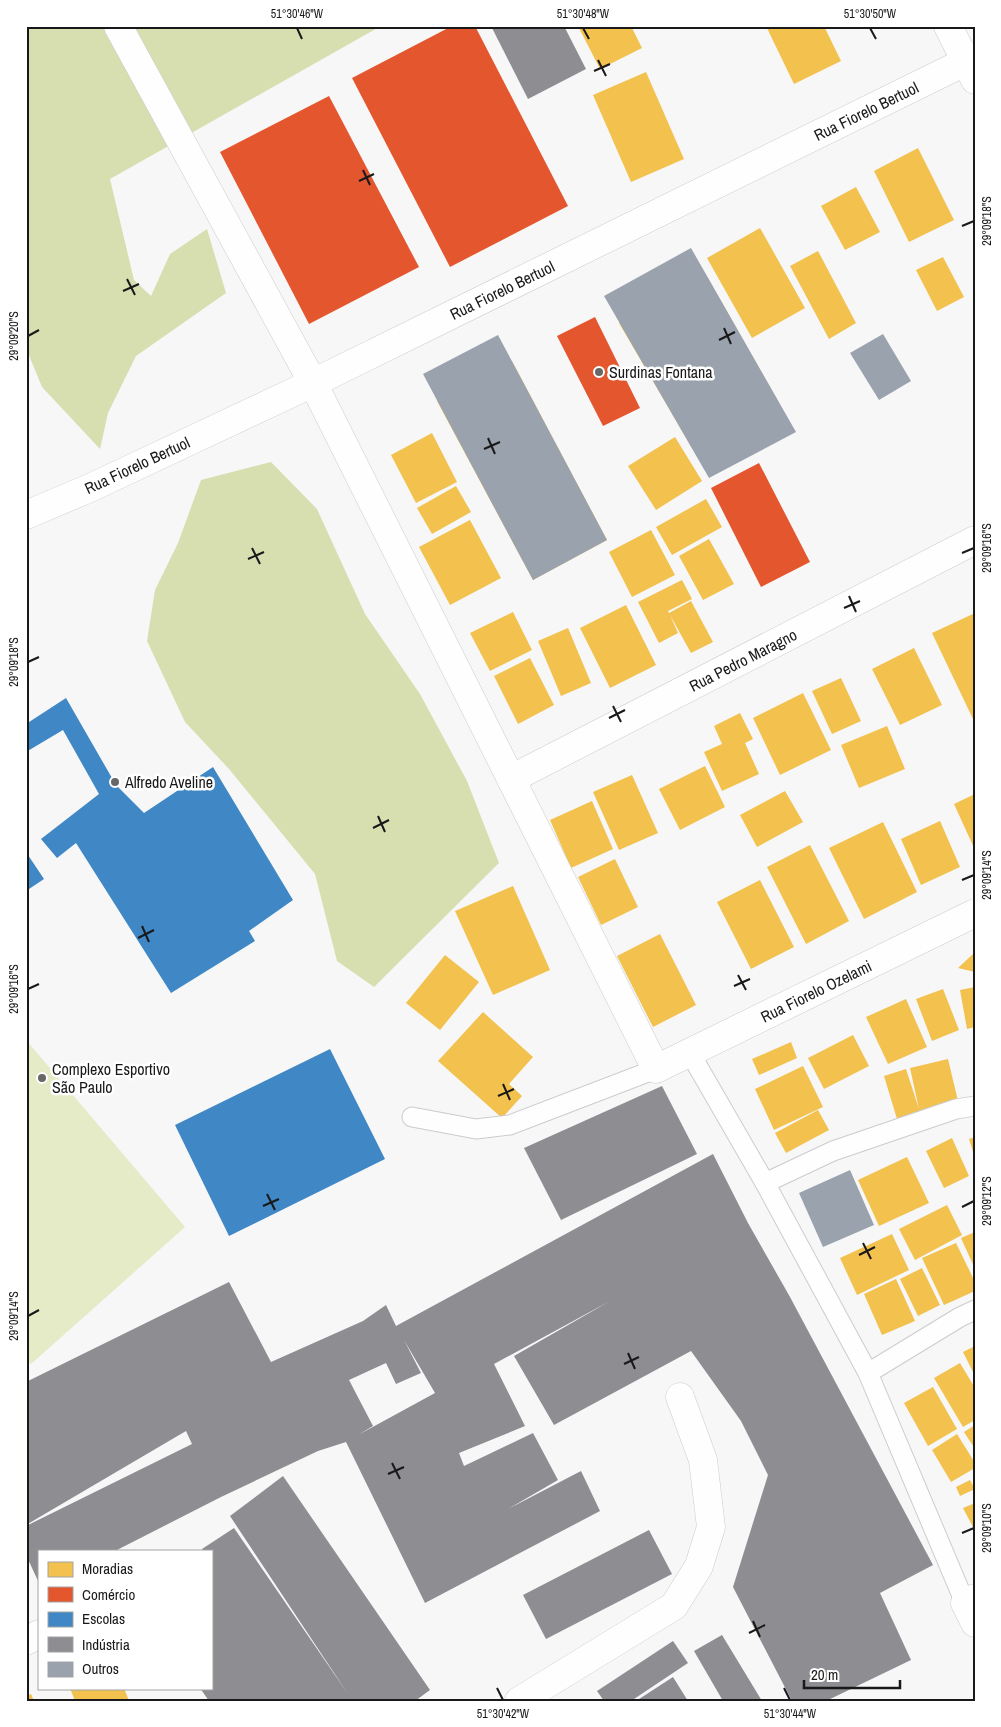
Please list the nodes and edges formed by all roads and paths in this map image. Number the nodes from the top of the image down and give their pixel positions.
1 (118, 26) edge
2 (948, 26) edge
3 (971, 66) edge
4 (313, 383) junction
5 (26, 515) edge
6 (975, 540) edge
7 (511, 779) junction
8 (975, 913) edge
9 (690, 1053) junction
10 (656, 1069) junction
11 (975, 1106) edge
12 (412, 1117) dead end
13 (765, 1183) junction
14 (975, 1310) edge
15 (868, 1372) junction
16 (680, 1397) dead end
17 (972, 1608) edge
18 (38, 1635) edge
19 (26, 1641) edge
20 (519, 1701) edge

1 - 4 street
2 - 3 street
3 - 4 street, Rua Fiorelo Bertuol
4 - 5 street, Rua Fiorelo Bertuol
4 - 7 street
6 - 7 street, Rua Pedro Maragno
7 - 10 street
8 - 9 street, Rua Fiorelo Ozelami
9 - 10 street, Rua Fiorelo Ozelami
9 - 13 lane
10 - 12 lane
11 - 13 lane
13 - 15 lane
14 - 15 lane
15 - 17 lane
16 - 20 street
18 - 19 street

